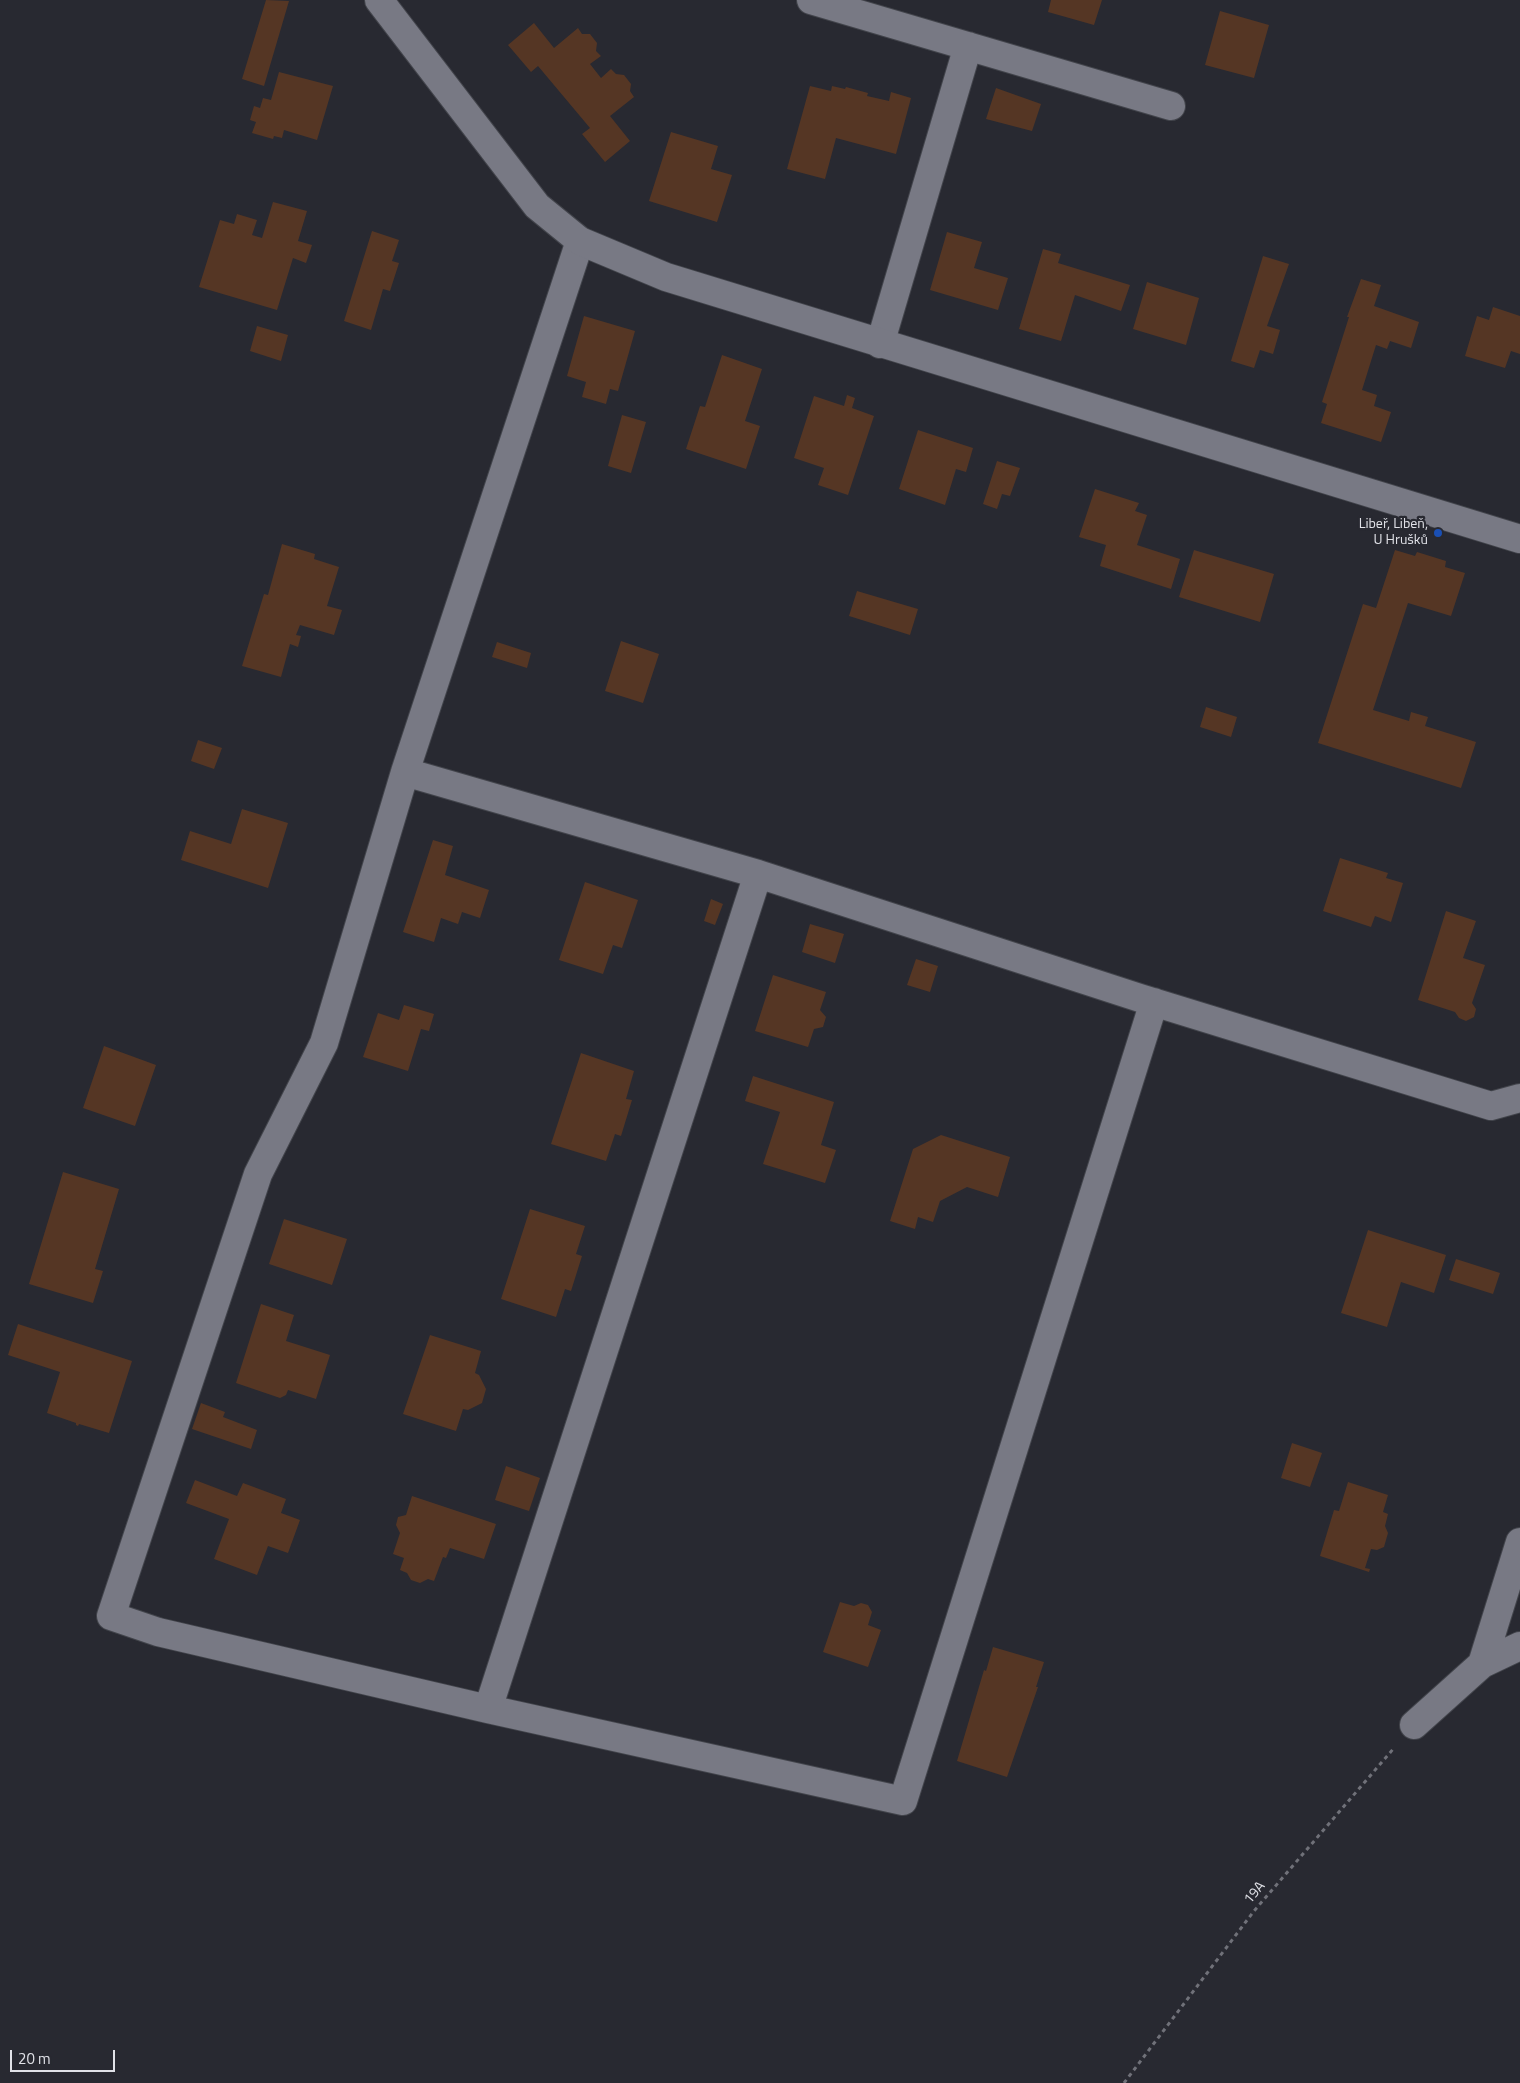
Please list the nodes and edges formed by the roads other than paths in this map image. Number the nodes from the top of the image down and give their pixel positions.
1 (379, 0) edge
2 (811, 0) edge
3 (968, 46) junction
4 (1171, 106) dead end
5 (580, 241) junction
6 (880, 344) junction
7 (1520, 539) edge
8 (405, 772) junction
9 (758, 874) junction
10 (1154, 1002) junction
11 (1520, 1098) edge
12 (1520, 1542) edge
13 (1520, 1646) edge
14 (1482, 1664) junction
15 (488, 1709) junction
16 (1414, 1725) road end

1 - 5 street
2 - 3 street
3 - 4 street
3 - 6 street
5 - 6 street
5 - 8 street
6 - 7 street
8 - 9 street
8 - 15 street
9 - 10 street
9 - 15 street
10 - 11 street
10 - 15 street
12 - 14 street
13 - 14 street
14 - 16 street

